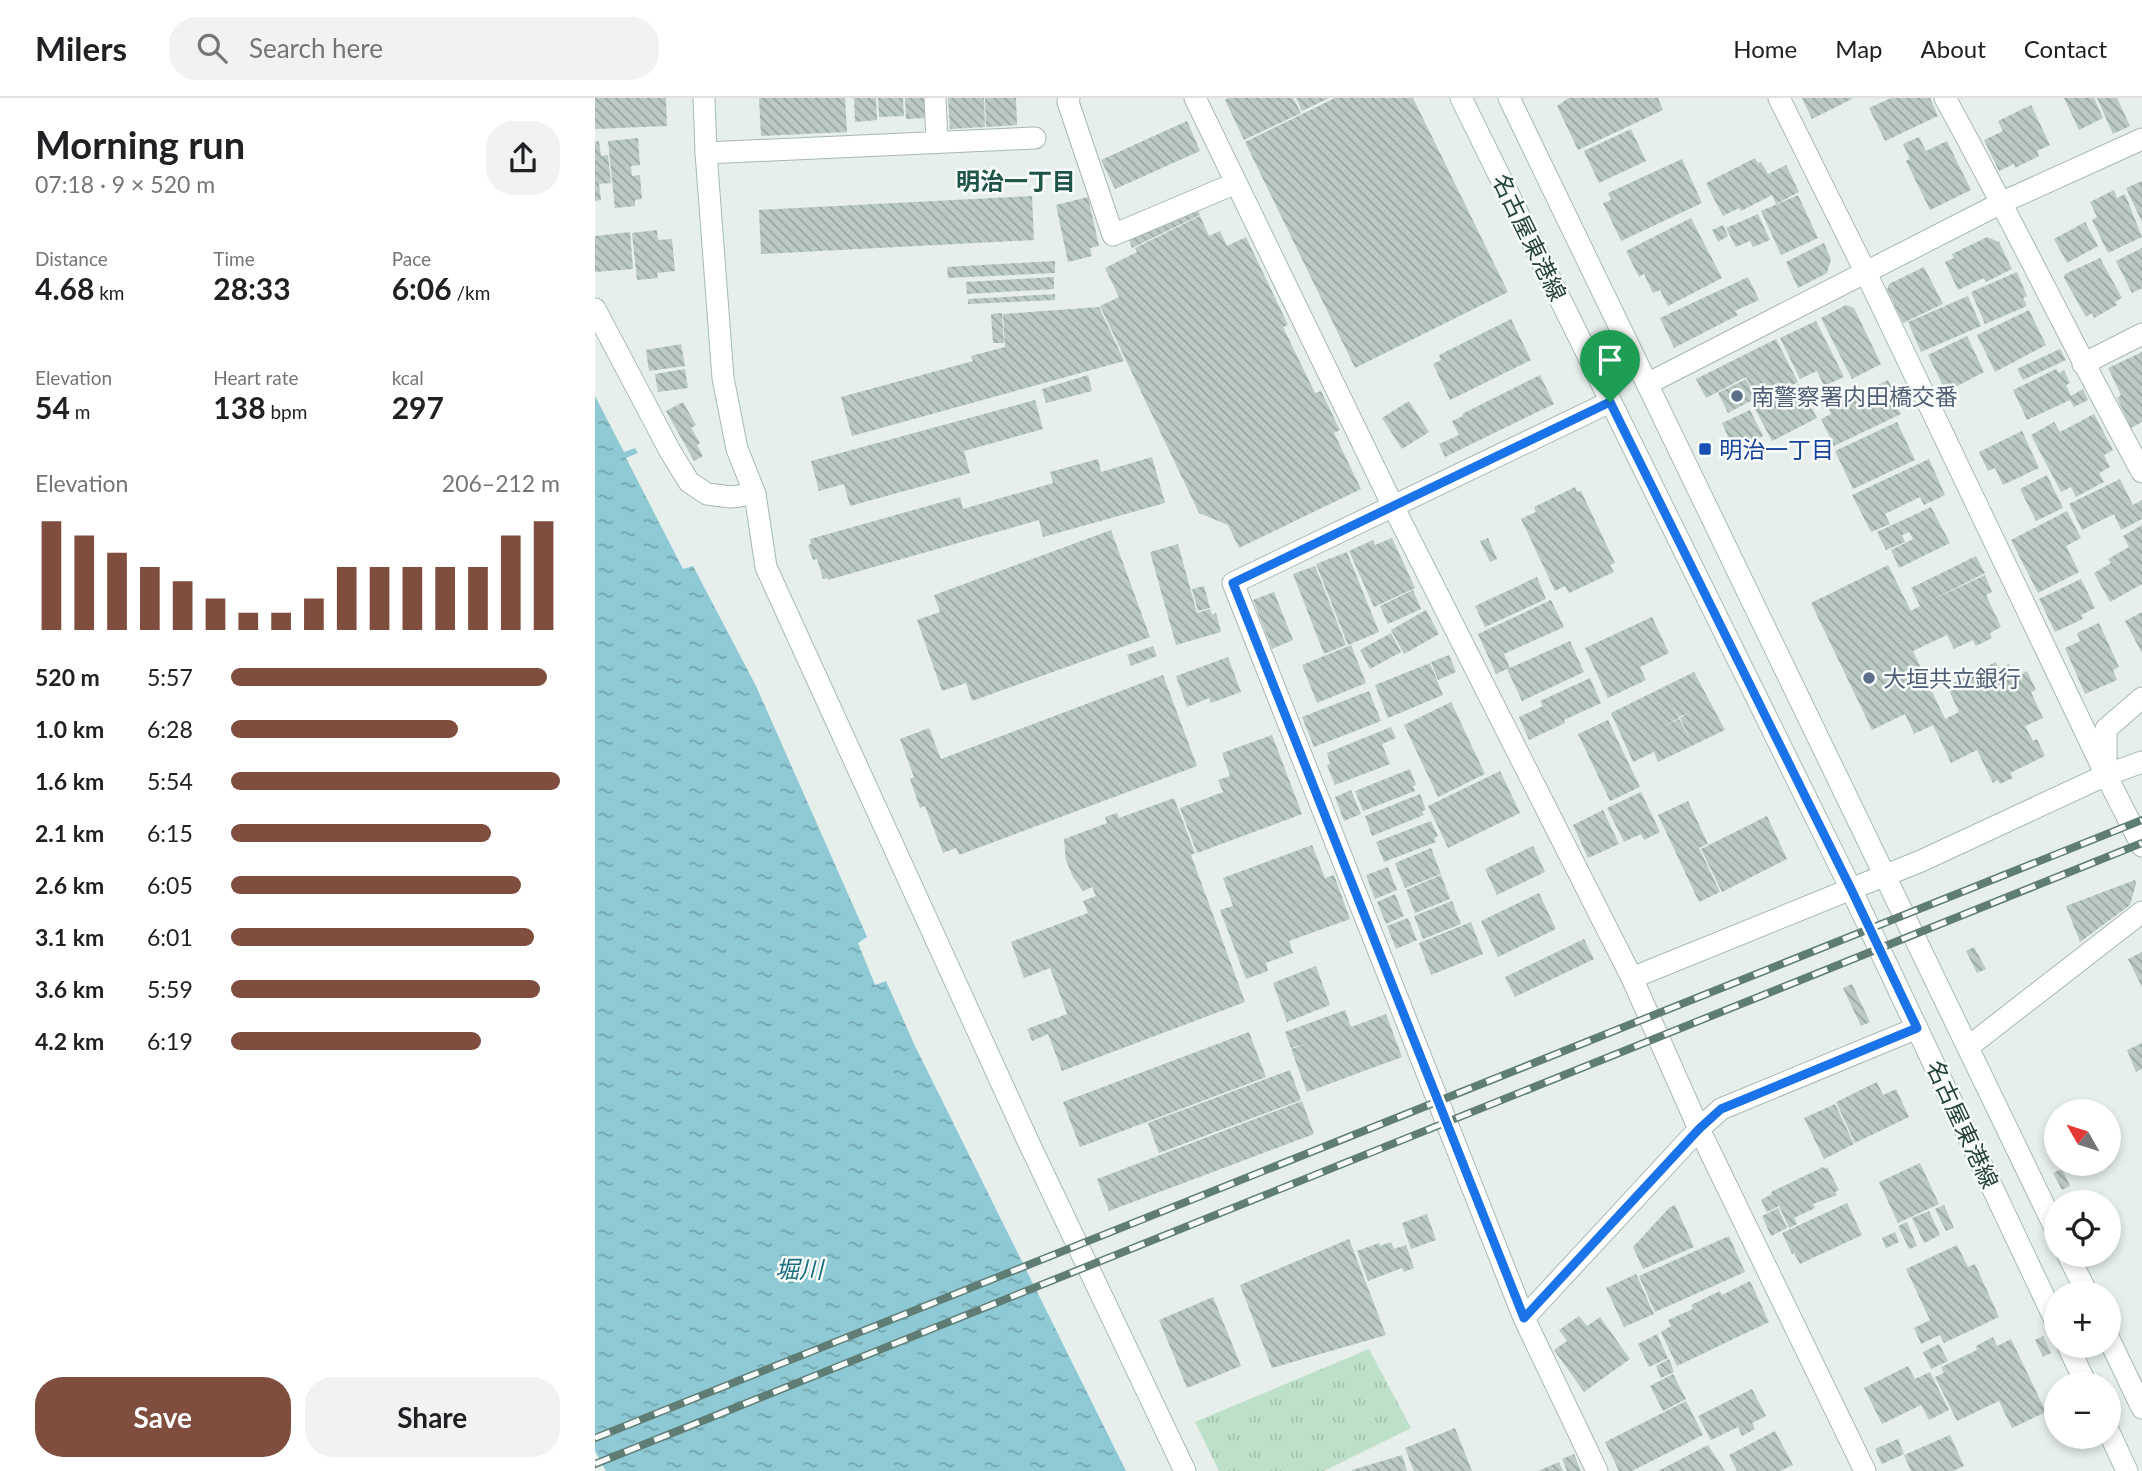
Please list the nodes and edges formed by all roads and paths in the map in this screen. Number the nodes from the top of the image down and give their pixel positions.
1 (704, 98) edge
2 (935, 98) edge
3 (1069, 98) edge
4 (1195, 98) edge
5 (1461, 98) edge
6 (1509, 98) edge
7 (1779, 98) edge
8 (1945, 98) edge
9 (1035, 138) dead end
10 (2142, 139) edge
11 (937, 142) junction
12 (706, 153) junction
13 (1236, 183) junction
14 (2003, 202) junction
15 (1865, 271) junction
16 (595, 309) edge
17 (2142, 334) edge
18 (2083, 364) junction
19 (1649, 383) junction
20 (1610, 402) junction
21 (2142, 472) edge
22 (755, 494) junction
23 (1393, 506) junction
24 (2142, 698) edge
25 (2142, 762) edge
26 (2106, 775) junction
27 (2142, 846) edge
28 (1885, 875) junction
29 (1851, 889) junction
30 (2142, 912) edge
31 (1632, 978) junction
32 (1917, 1028) junction
33 (1968, 1046) junction
34 (1699, 1129) junction
35 (2044, 1205) edge
36 (2044, 1297) edge
37 (1524, 1318) junction
38 (2118, 1358) edge
39 (2142, 1408) edge
40 (2117, 1449) edge
41 (1185, 1471) edge
42 (1597, 1471) edge
43 (1865, 1471) edge
44 (2127, 1471) edge

1 - 12 street
2 - 11 street
3 - 13 street
4 - 13 street
5 - 20 street, 名古屋東港線
6 - 19 street, 名古屋東港線
7 - 15 street
8 - 14 street
9 - 11 street
10 - 14 street
11 - 12 street
12 - 22 street
13 - 23 street
14 - 15 street
14 - 18 street
15 - 19 street
15 - 26 street
16 - 22 street
17 - 18 street
18 - 21 street
19 - 28 street, 名古屋東港線
20 - 23 street
20 - 29 street, 名古屋東港線
22 - 41 street
23 - 31 street
23 - 37 street
24 - 26 street
25 - 26 street
26 - 27 street
26 - 28 street
28 - 29 street
28 - 33 street, 名古屋東港線
29 - 31 street
29 - 32 street, 名古屋東港線
30 - 33 street
31 - 34 street
32 - 34 street
32 - 36 street, 名古屋東港線
33 - 35 street, 名古屋東港線
34 - 37 street
34 - 43 street
37 - 42 street
38 - 39 street
40 - 44 street

